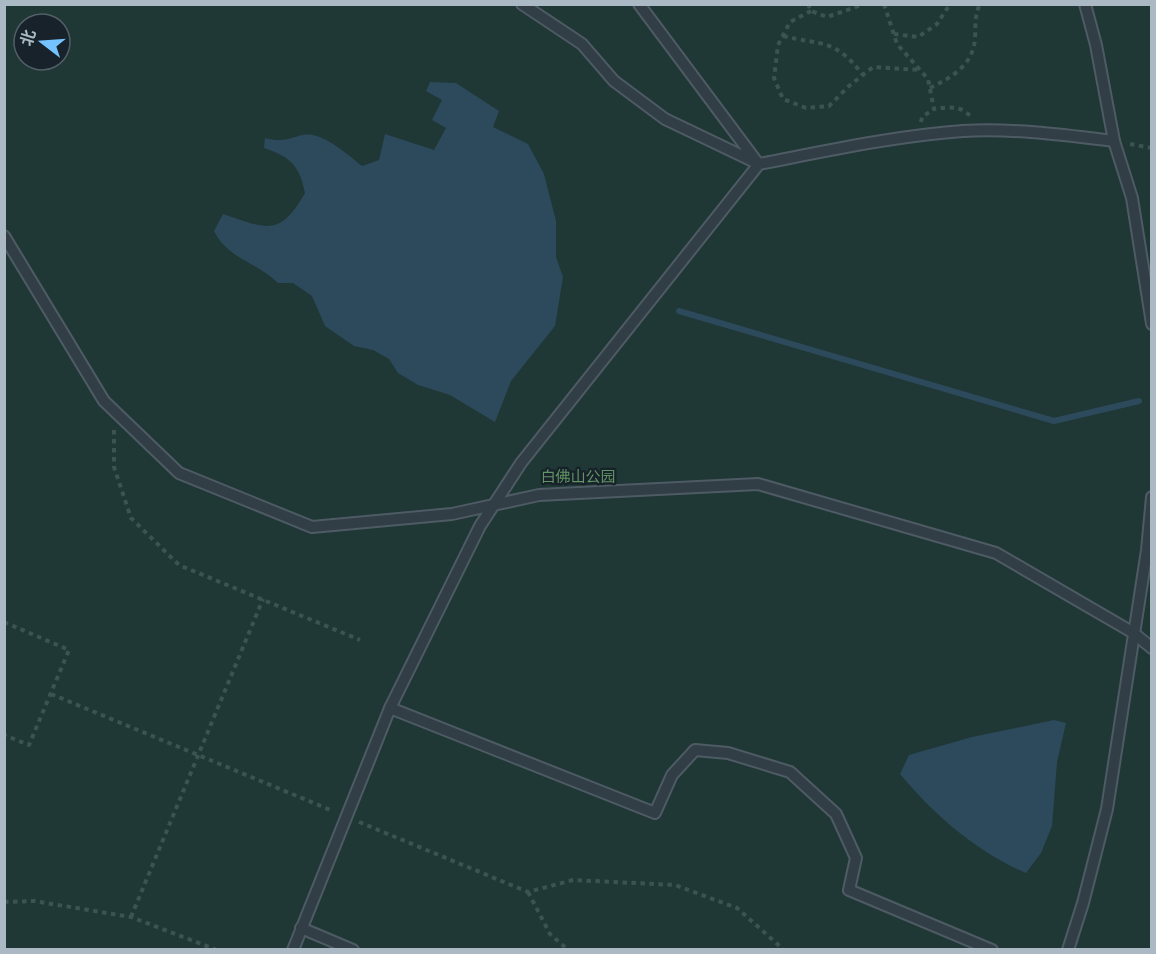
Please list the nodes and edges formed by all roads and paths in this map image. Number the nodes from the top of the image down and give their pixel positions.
1 (522, 4) edge
2 (639, 4) edge
3 (808, 4) edge
4 (864, 4) edge
5 (884, 4) edge
6 (950, 4) edge
7 (980, 4) edge
8 (1085, 4) edge
9 (811, 11) junction
10 (894, 34) junction
11 (783, 36) junction
12 (919, 70) junction
13 (863, 75) junction
14 (930, 88) junction
15 (982, 132) junction
16 (1114, 141) junction
17 (759, 164) junction
18 (4, 236) edge
19 (1152, 324) edge
20 (114, 411) junction
21 (1152, 497) edge
22 (494, 505) junction
23 (263, 600) junction
24 (4, 622) edge
25 (1134, 634) junction
26 (360, 640) dead end
27 (1152, 648) edge
28 (51, 694) junction
29 (390, 708) junction
30 (4, 735) edge
31 (198, 755) junction
32 (346, 816) junction
33 (528, 892) junction
34 (4, 902) edge
35 (131, 917) junction
36 (301, 928) junction
37 (217, 950) edge
38 (292, 950) edge
39 (353, 950) edge
40 (568, 950) edge
41 (783, 950) edge
42 (992, 950) edge
43 (1068, 950) edge

1 - 17 lane
2 - 17 lane
3 - 9 path
4 - 9 path
5 - 10 path
6 - 10 path
7 - 14 path
8 - 16 lane
9 - 11 path
10 - 12 path
11 - 13 path
11 - 13 path
12 - 13 path
12 - 14 path
14 - 15 path
15 - 16 lane
15 - 17 lane
16 - 19 lane
17 - 22 lane
18 - 20 lane
20 - 22 lane
20 - 23 path
21 - 25 lane
22 - 25 lane
22 - 29 lane
23 - 26 path
23 - 31 path
24 - 28 path
25 - 27 lane
25 - 43 lane
28 - 30 path
28 - 31 path
29 - 32 lane
29 - 42 lane
31 - 32 path
31 - 35 path
32 - 33 path
32 - 36 lane
33 - 40 path
33 - 41 path
34 - 35 path
35 - 37 path
36 - 38 lane
36 - 39 lane

